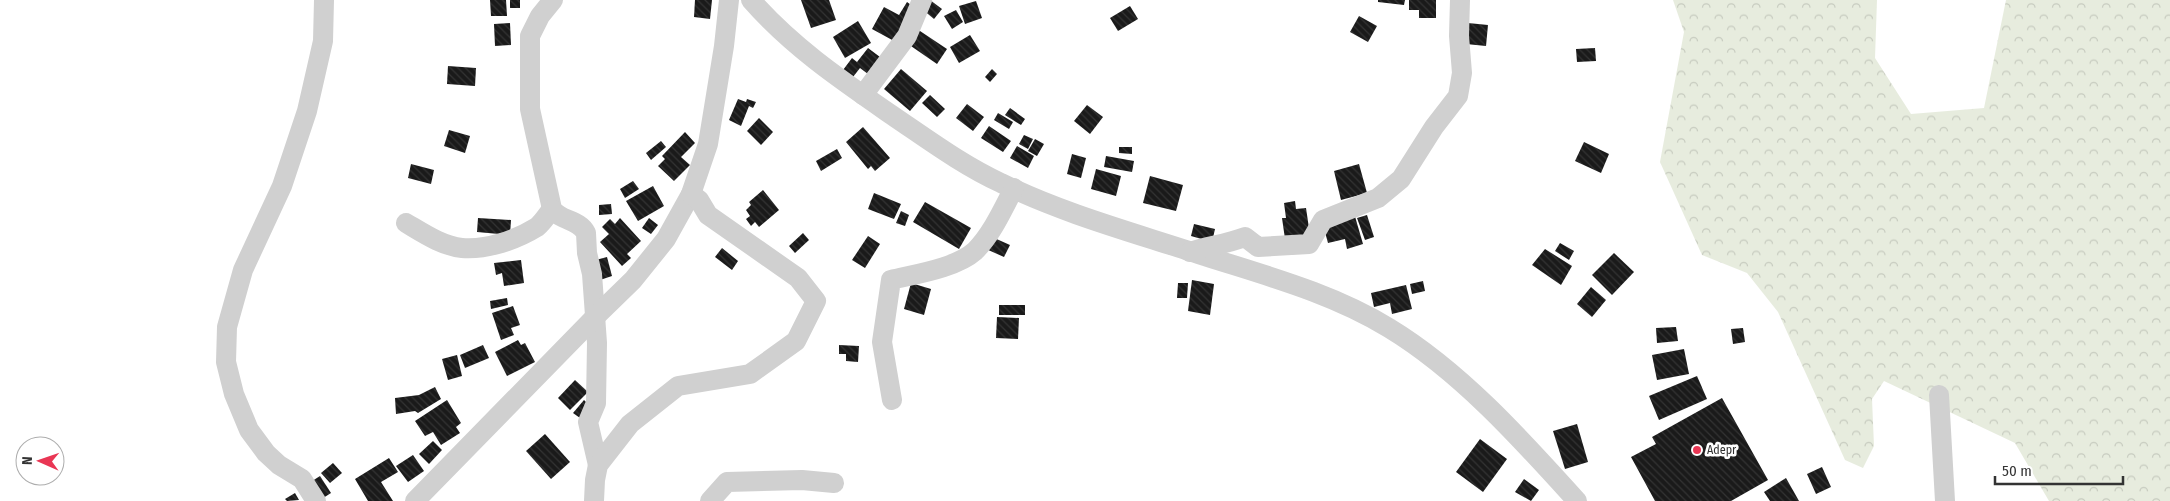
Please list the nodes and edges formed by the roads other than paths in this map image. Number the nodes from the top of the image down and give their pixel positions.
1 (324, 0) edge
2 (553, 0) edge
3 (729, 0) edge
4 (751, 0) edge
5 (922, 0) edge
6 (1460, 0) edge
7 (863, 95) junction
8 (1014, 188) junction
9 (691, 194) junction
10 (552, 209) junction
11 (406, 223) dead end
12 (1190, 252) junction
13 (595, 317) junction
14 (1939, 395) dead end
15 (892, 400) dead end
16 (598, 465) junction
17 (834, 483) dead end
18 (316, 501) edge
19 (415, 501) edge
20 (594, 501) edge
21 (710, 501) edge
22 (1577, 501) edge
23 (1945, 501) edge

1 - 18 street
2 - 10 street
3 - 9 street
4 - 7 street
5 - 7 street
6 - 12 street
7 - 8 street
8 - 12 street
8 - 15 street
9 - 13 street
9 - 16 street
10 - 11 street
10 - 13 street
12 - 22 street
13 - 16 street
13 - 19 street
14 - 23 street
16 - 20 street
17 - 21 street

